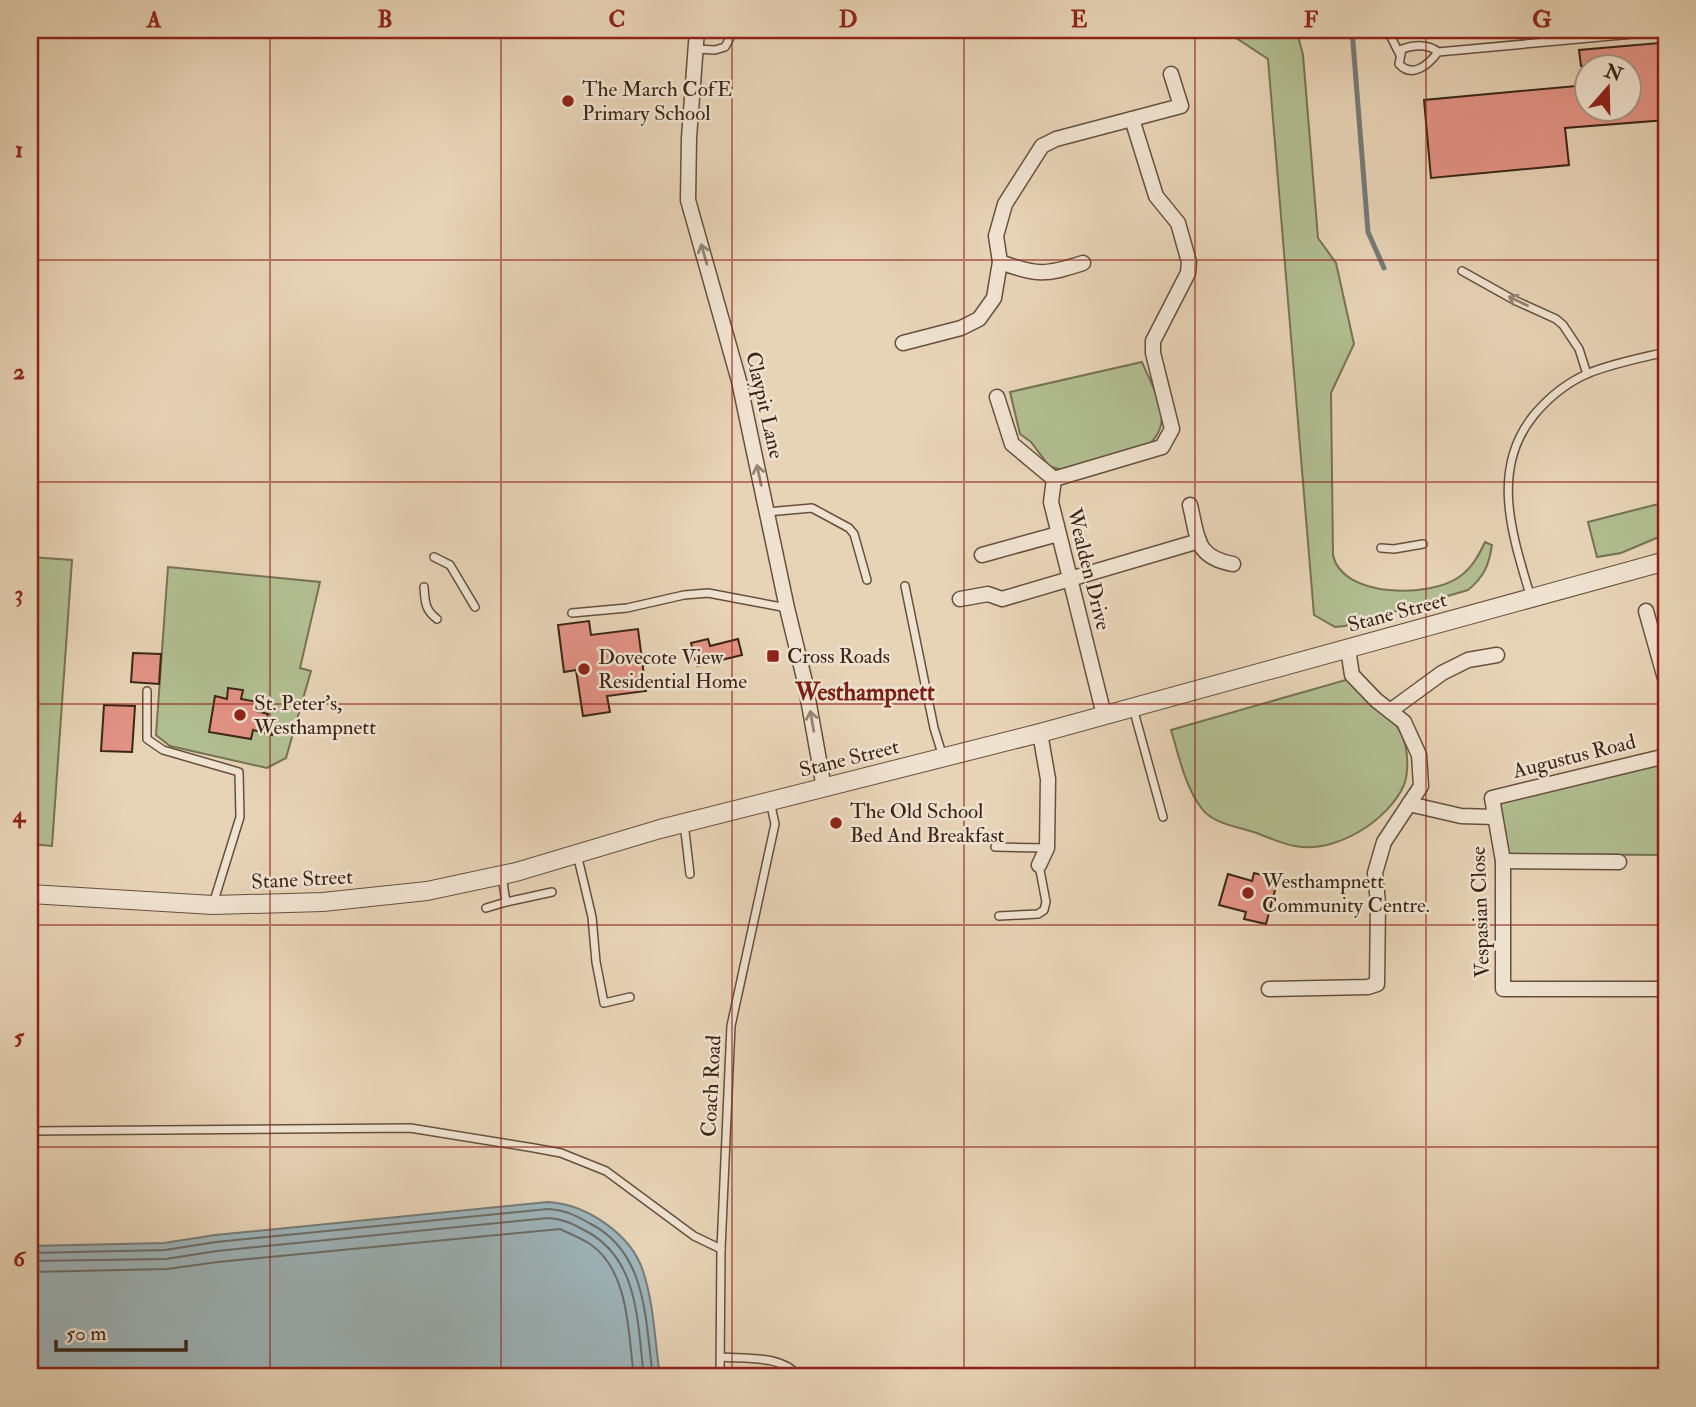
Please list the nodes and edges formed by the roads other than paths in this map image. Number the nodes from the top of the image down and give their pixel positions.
1 (697, 30) edge
2 (734, 30) edge
3 (1390, 30) edge
4 (1666, 31) edge
5 (1627, 32) edge
6 (696, 49) junction
7 (1438, 52) junction
8 (1400, 55) junction
9 (1171, 74) dead end
10 (1132, 119) junction
11 (1000, 262) junction
12 (1083, 263) dead end
13 (1462, 271) dead end
14 (903, 343) dead end
15 (1666, 352) edge
16 (1587, 374) junction
17 (997, 397) dead end
18 (1054, 479) junction
19 (1191, 505) dead end
20 (767, 512) junction
21 (1058, 534) junction
22 (1199, 541) junction
23 (1423, 544) dead end
24 (1381, 548) dead end
25 (982, 555) dead end
26 (435, 557) dead end
27 (1666, 561) edge
28 (1233, 564) dead end
29 (1070, 579) junction
30 (867, 580) dead end
31 (905, 586) dead end
32 (424, 587) dead end
33 (960, 598) dead end
34 (1532, 598) junction
35 (475, 607) dead end
36 (787, 608) junction
37 (1646, 611) dead end
38 (572, 613) dead end
39 (437, 619) dead end
40 (1348, 649) junction
41 (1497, 655) dead end
42 (1666, 682) edge
43 (147, 691) dead end
44 (1133, 707) junction
45 (1390, 711) junction
46 (1104, 715) junction
47 (1040, 733) junction
48 (1666, 756) edge
49 (944, 758) junction
50 (824, 788) junction
51 (1492, 797) joint
52 (770, 801) junction
53 (1409, 804) junction
54 (1163, 817) dead end
55 (1495, 817) junction
56 (684, 823) junction
57 (995, 847) dead end
58 (1047, 848) junction
59 (577, 853) junction
60 (1503, 861) junction
61 (1619, 862) dead end
62 (1039, 865) joint
63 (690, 874) dead end
64 (502, 875) junction
65 (552, 892) dead end
66 (30, 894) edge
67 (506, 902) junction
68 (213, 905) junction
69 (486, 908) dead end
70 (999, 916) dead end
71 (1269, 989) dead end
72 (1666, 989) edge
73 (630, 997) dead end
74 (30, 1131) edge
75 (721, 1249) junction
76 (721, 1357) junction
77 (720, 1377) edge
78 (799, 1377) edge

1 - 6 street, Claypit Lane
2 - 6 lane
3 - 8 lane
4 - 5 lane
5 - 7 lane
20 -> 6 street, Claypit Lane
7 - 8 lane
7 - 8 lane
9 - 10 street
10 - 11 street
10 - 18 street
11 - 12 street
11 - 14 street
16 -> 13 lane
15 - 16 lane
16 - 34 lane
17 - 18 street
18 - 21 street, Wealden Drive
19 - 22 street
20 - 30 lane
20 - 36 street, Claypit Lane
21 - 25 street, Wealden Drive
21 - 29 street, Wealden Drive
22 - 28 street
22 - 29 street
23 - 24 lane
26 - 35 lane
27 - 34 street, Stane Street
29 - 33 street
29 - 46 street, Wealden Drive
31 - 49 lane
32 - 39 lane
34 - 40 street, Stane Street
36 - 38 lane
50 -> 36 street, Claypit Lane
37 - 42 street
40 - 44 street, Stane Street
40 - 45 street
41 - 45 street
43 - 68 lane
44 - 46 street, Stane Street
44 - 54 lane
45 - 53 street
46 - 47 street, Stane Street
47 - 49 street, Stane Street
47 - 58 street
48 - 51 street, Augustus Road
49 - 50 street, Stane Street
50 - 52 street, Stane Street
51 - 55 street, Vespasian Close
52 - 56 street, Stane Street
52 - 75 lane, Coach Road
53 - 55 street
53 - 71 street
55 - 60 street, Vespasian Close
56 - 59 street, Stane Street
56 - 63 lane
57 - 58 lane
58 - 62 street
59 - 64 street, Stane Street
59 - 73 lane
60 - 61 street
60 - 72 street, Vespasian Close
62 - 70 lane
64 - 67 lane
64 - 68 street, Stane Street
65 - 67 lane
66 - 68 street, Stane Street
67 - 69 lane
74 - 75 lane
75 - 76 lane, Coach Road
76 - 77 lane, Coach Road
76 - 78 lane

